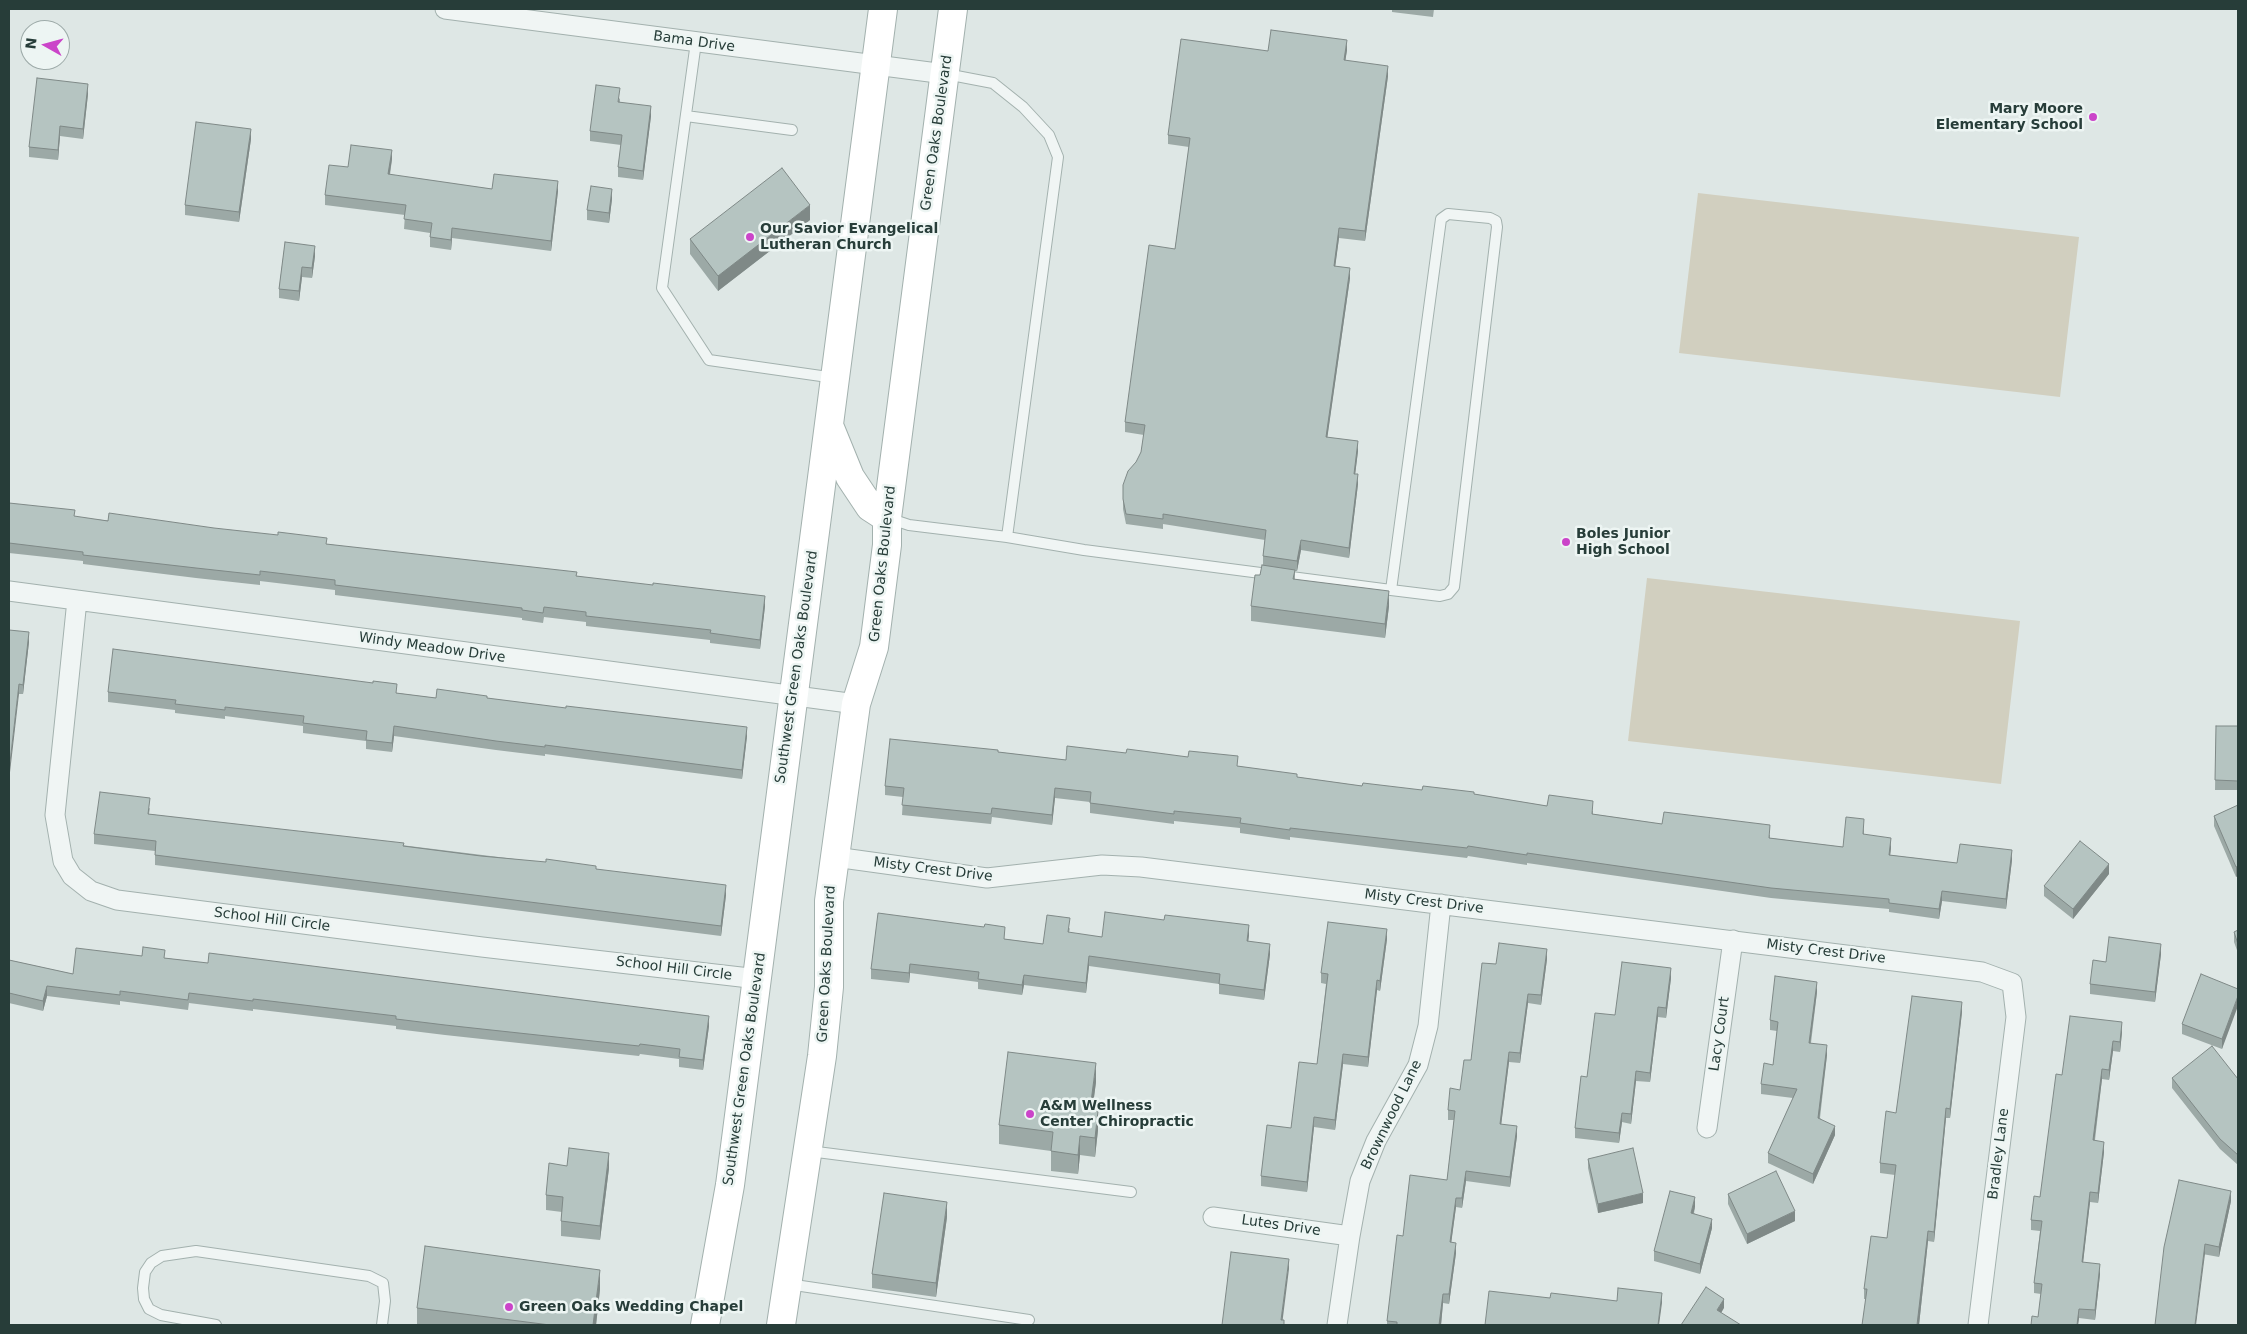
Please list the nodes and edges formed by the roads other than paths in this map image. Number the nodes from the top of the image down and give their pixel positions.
1 (444, 9) edge
2 (883, 9) edge
3 (953, 9) edge
4 (696, 42) junction
5 (876, 66) junction
6 (944, 74) junction
7 (686, 116) junction
8 (792, 130) dead end
9 (836, 378) junction
10 (830, 427) junction
11 (887, 518) junction
12 (1007, 538) junction
13 (1391, 590) junction
14 (9, 591) edge
15 (77, 600) junction
16 (792, 696) junction
17 (856, 704) junction
18 (835, 857) junction
19 (1441, 904) junction
20 (1733, 940) junction
21 (758, 979) junction
22 (2012, 983) joint
23 (1707, 1128) dead end
24 (809, 1150) junction
25 (1131, 1192) dead end
26 (1213, 1217) dead end
27 (1350, 1236) junction
28 (788, 1284) junction
29 (1029, 1320) dead end
30 (216, 1325) edge
31 (382, 1325) edge
32 (705, 1325) edge
33 (781, 1325) edge
34 (1337, 1325) edge
35 (1978, 1325) edge

1 - 4 street, Bama Drive
2 - 5 main road, Southwest Green Oaks Boulevard
3 - 6 main road, Green Oaks Boulevard
4 - 5 street, Bama Drive
4 - 7 lane
5 - 6 street, Bama Drive
5 - 9 main road, Southwest Green Oaks Boulevard
6 - 11 main road, Green Oaks Boulevard
6 - 12 lane
7 - 8 lane
7 - 9 lane
9 - 10 main road, Southwest Green Oaks Boulevard
10 - 11 main road
10 - 16 main road, Southwest Green Oaks Boulevard
11 - 12 lane
11 - 17 main road, Green Oaks Boulevard
12 - 13 lane
13 - 13 lane
14 - 15 street, Windy Meadow Drive
15 - 16 street, Windy Meadow Drive
15 - 21 street, School Hill Circle
16 - 17 street, Windy Meadow Drive
16 - 21 main road, Southwest Green Oaks Boulevard
17 - 18 main road, Green Oaks Boulevard
18 - 19 street, Misty Crest Drive
18 - 24 main road, Green Oaks Boulevard
19 - 20 street, Misty Crest Drive
19 - 27 street, Brownwood Lane
20 - 22 street, Misty Crest Drive
20 - 23 street, Lacy Court
21 - 32 main road, Southwest Green Oaks Boulevard
22 - 35 street, Bradley Lane
24 - 25 lane
24 - 28 main road, Green Oaks Boulevard
26 - 27 street, Lutes Drive
27 - 34 street, Brownwood Lane
28 - 29 lane
28 - 33 main road, Green Oaks Boulevard
30 - 31 lane

